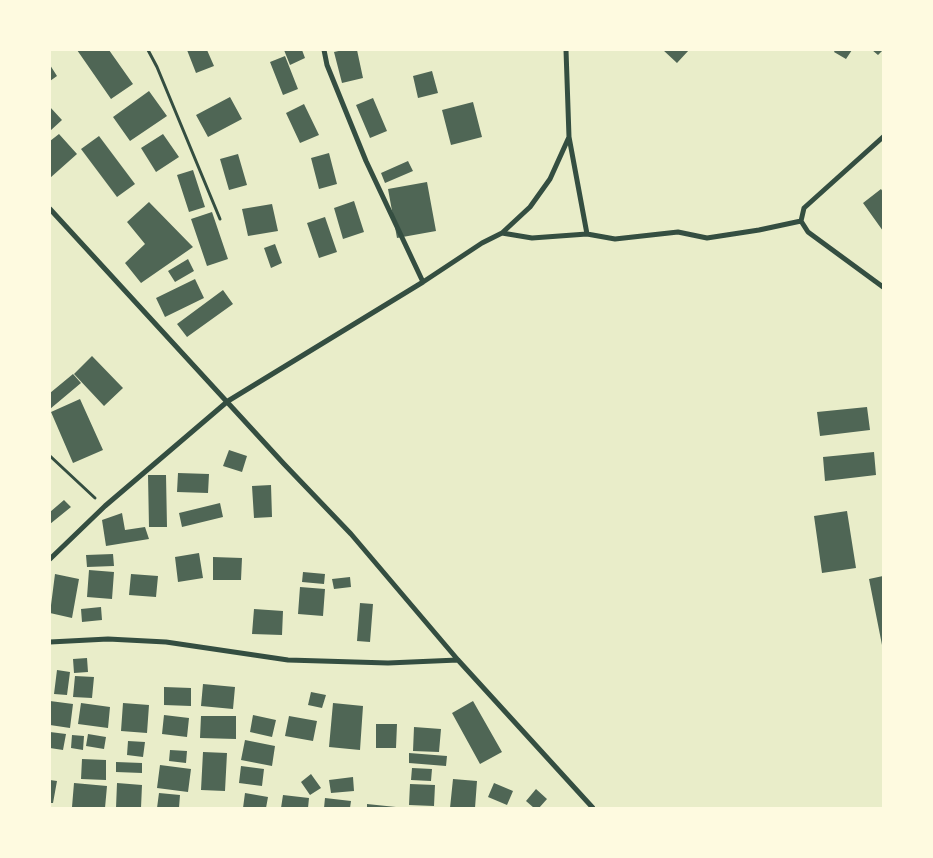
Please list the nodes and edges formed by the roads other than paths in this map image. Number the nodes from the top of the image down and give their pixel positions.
1 (324, 50) edge
2 (566, 50) edge
3 (883, 136) edge
4 (569, 137) junction
5 (50, 209) edge
6 (801, 221) junction
7 (502, 233) junction
8 (587, 234) junction
9 (423, 282) junction
10 (883, 287) edge
11 (228, 401) junction
12 (50, 559) edge
13 (50, 642) edge
14 (458, 660) junction
15 (593, 808) edge

1 - 9 street
2 - 4 street
3 - 6 street
4 - 7 street
4 - 8 street
5 - 11 street
6 - 8 street
6 - 10 street
7 - 8 street
7 - 9 street
9 - 11 street
11 - 12 street
11 - 14 street
13 - 14 street
14 - 15 street

